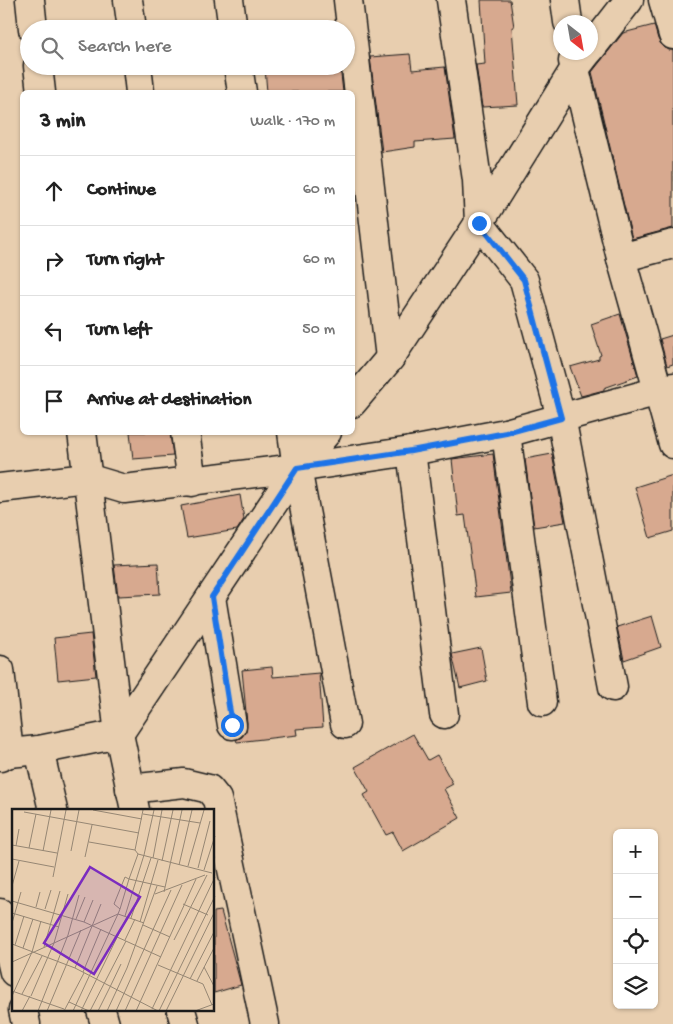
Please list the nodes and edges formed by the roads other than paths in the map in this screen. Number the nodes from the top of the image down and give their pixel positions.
1 (30, 0) edge
2 (128, 0) edge
3 (228, 0) edge
4 (348, 0) edge
5 (451, 0) edge
6 (565, 0) edge
7 (629, 0) edge
8 (663, 0) edge
9 (567, 15) edge
10 (32, 20) edge
11 (131, 20) edge
12 (231, 20) edge
13 (350, 20) edge
14 (673, 34) edge
15 (598, 36) edge
16 (355, 60) edge
17 (579, 60) edge
18 (582, 60) edge
19 (39, 75) edge
20 (138, 75) edge
21 (239, 75) edge
22 (41, 90) edge
23 (140, 90) edge
24 (242, 90) edge
25 (479, 223) junction
26 (673, 244) edge
27 (622, 258) junction
28 (390, 358) junction
29 (666, 389) edge
30 (355, 399) edge
31 (561, 418) junction
32 (506, 433) junction
33 (82, 435) edge
34 (185, 435) edge
35 (292, 435) edge
36 (324, 435) edge
37 (673, 444) edge
38 (411, 451) junction
39 (297, 468) junction
40 (87, 478) junction
41 (192, 482) junction
42 (0, 488) edge
43 (212, 597) junction
44 (0, 670) edge
45 (613, 687) dead end
46 (542, 702) dead end
47 (444, 714) dead end
48 (345, 724) dead end
49 (232, 725) dead end
50 (119, 734) junction
51 (39, 750) junction
52 (4, 755) edge
53 (132, 800) edge
54 (53, 809) edge
55 (0, 913) edge
56 (12, 964) edge
57 (265, 1024) edge

1 - 10 street
2 - 11 street
3 - 12 street
4 - 13 street
5 - 25 street
6 - 9 street
7 - 15 street
8 - 14 street
16 - 28 street
17 - 25 street
18 - 27 street
19 - 22 street
20 - 23 street
21 - 24 street
25 - 28 street
25 - 31 street
26 - 27 street
27 - 29 street
28 - 30 street
29 - 31 street
29 - 37 street
31 - 32 street
31 - 45 street
32 - 38 street
32 - 46 street
33 - 40 street
34 - 41 street
35 - 39 street
36 - 39 street
38 - 39 street
38 - 47 street
39 - 41 street
39 - 43 street
39 - 48 street
40 - 41 street
40 - 42 street
40 - 50 street
43 - 49 street
43 - 50 street
44 - 52 street
50 - 51 street
50 - 53 street
51 - 52 street
51 - 54 street
53 - 57 street
55 - 56 street

